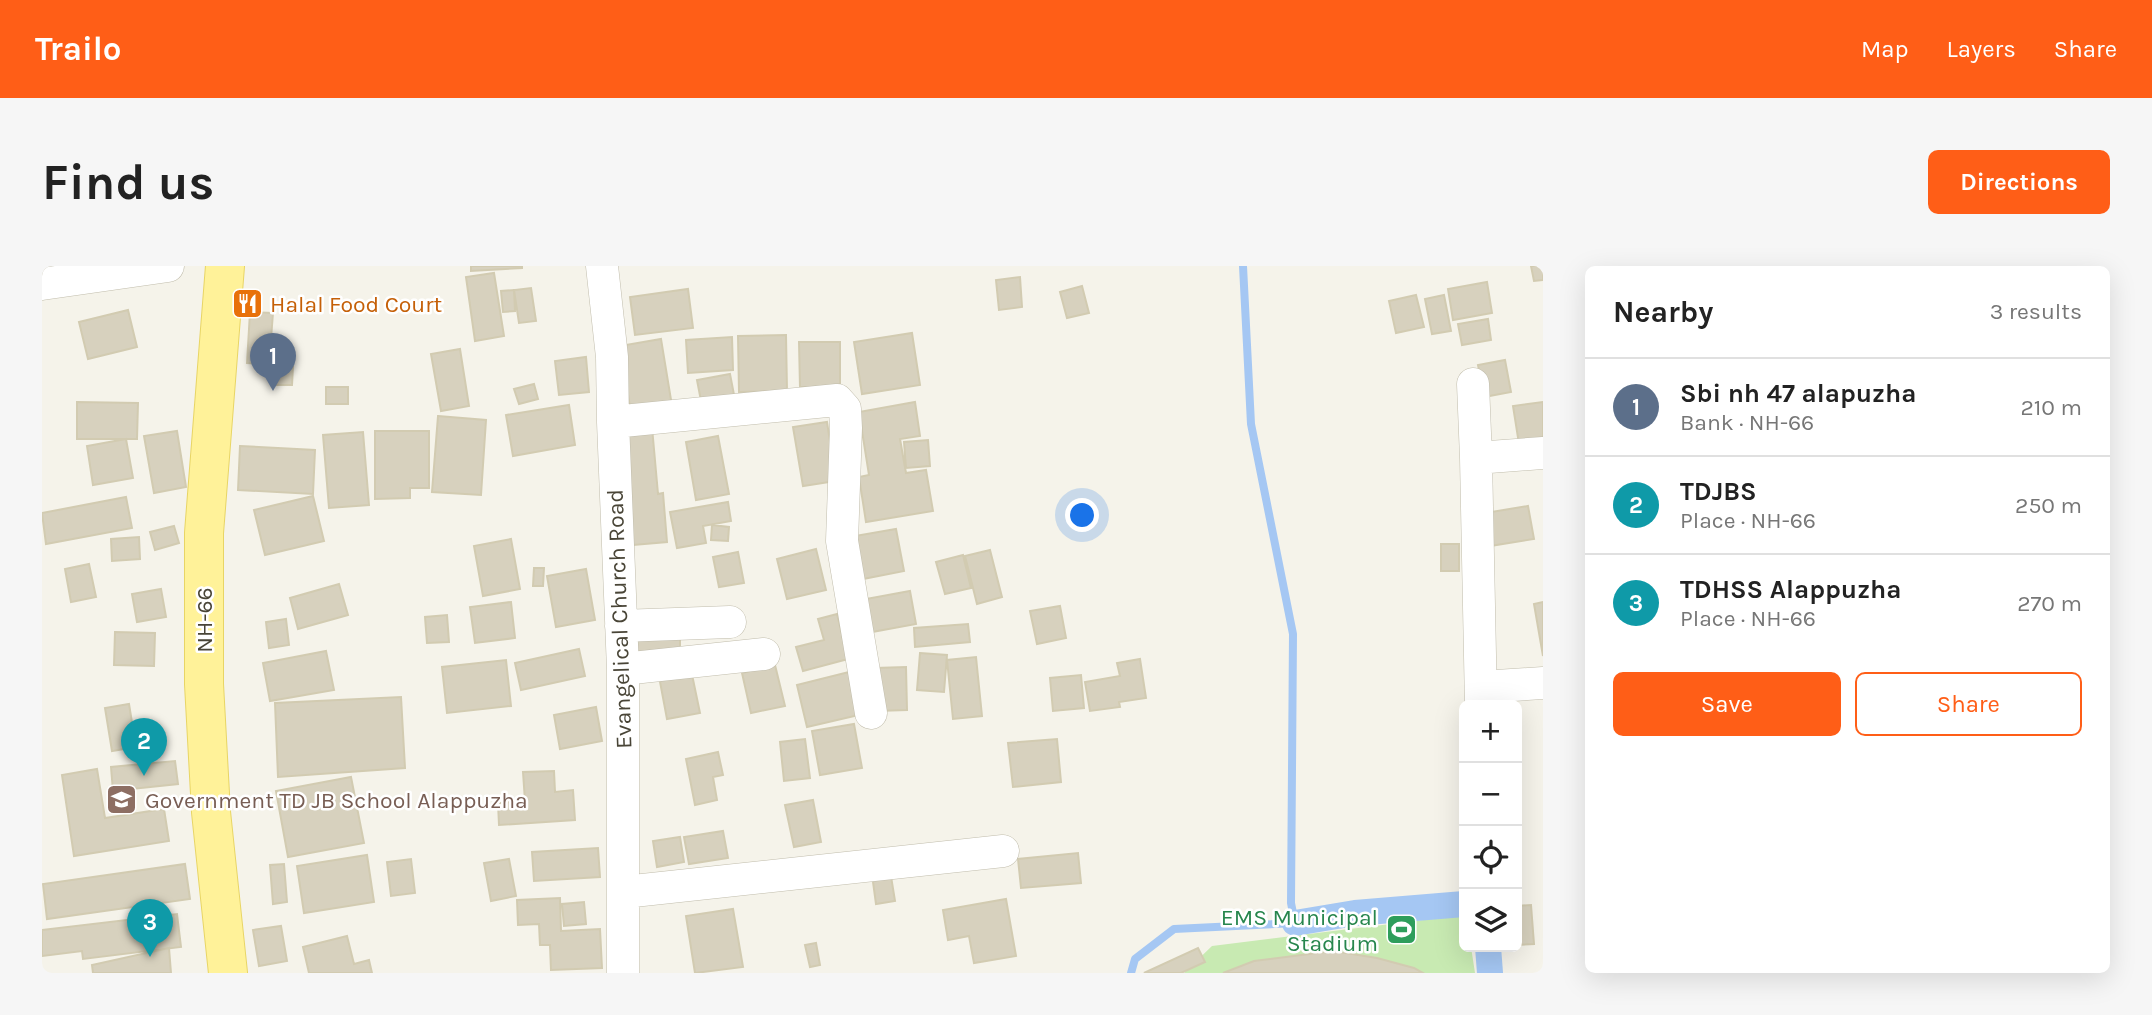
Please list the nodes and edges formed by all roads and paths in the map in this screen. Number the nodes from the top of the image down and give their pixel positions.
1 (169, 266) edge
2 (225, 266) edge
3 (602, 266) edge
4 (42, 284) edge
5 (1473, 383) dead end
6 (612, 422) junction
7 (1543, 453) edge
8 (1476, 458) junction
9 (730, 621) dead end
10 (621, 626) junction
11 (764, 654) dead end
12 (623, 669) junction
13 (1543, 683) edge
14 (1481, 696) edge
15 (871, 713) dead end
16 (1003, 851) dead end
17 (624, 892) junction
18 (229, 973) edge
19 (623, 973) edge

1 - 4 street
2 - 18 main road, NH-66
3 - 6 street, Evangelical Church Road
5 - 8 street
6 - 10 street, Evangelical Church Road
6 - 15 street
7 - 8 street
8 - 14 street
9 - 10 street
10 - 12 street, Evangelical Church Road
11 - 12 street
12 - 17 street, Evangelical Church Road
13 - 14 street
16 - 17 street
17 - 19 street, Evangelical Church Road

